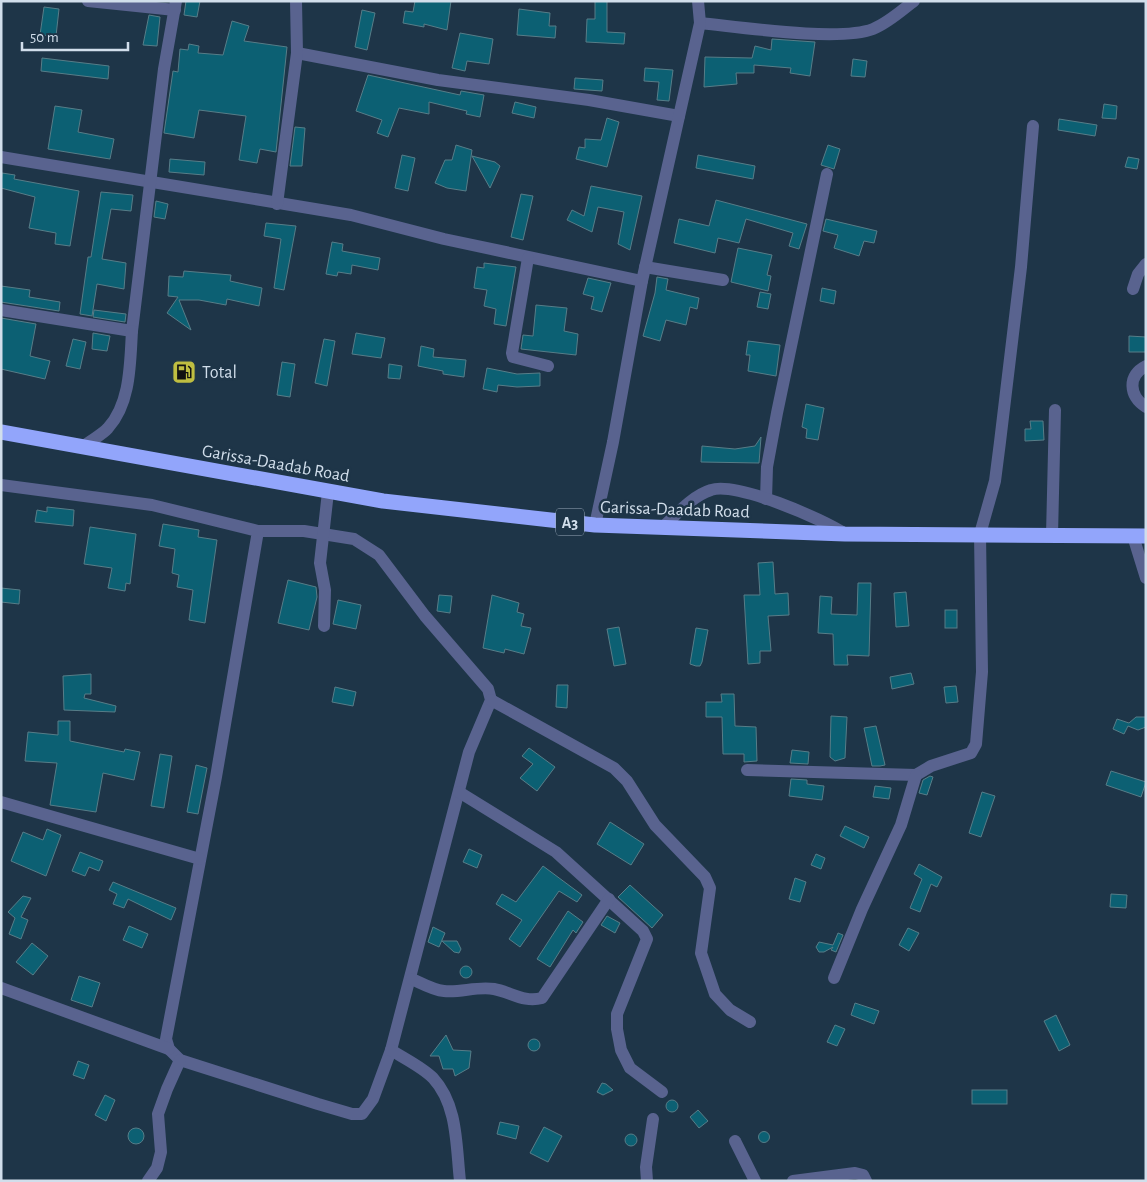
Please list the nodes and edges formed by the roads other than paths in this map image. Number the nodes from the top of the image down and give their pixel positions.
1 (88, 1) edge
2 (296, 1) edge
3 (698, 1) edge
4 (914, 1) edge
5 (175, 6) edge
6 (700, 23) junction
7 (297, 53) junction
8 (679, 116) junction
9 (1034, 126) dead end
10 (1, 157) edge
11 (827, 174) dead end
12 (150, 181) junction
13 (277, 204) junction
14 (528, 258) junction
15 (1146, 264) edge
16 (645, 267) junction
17 (642, 280) junction
18 (723, 280) dead end
19 (1133, 289) dead end
20 (1, 310) edge
21 (132, 331) junction
22 (548, 366) dead end
23 (1146, 366) edge
24 (1146, 407) edge
25 (1055, 410) dead end
26 (1, 432) edge
27 (84, 446) junction
28 (1, 485) edge
29 (328, 492) junction
30 (766, 499) junction
31 (595, 525) junction
32 (662, 528) junction
33 (258, 531) junction
34 (323, 532) junction
35 (845, 534) junction
36 (980, 534) junction
37 (1052, 535) junction
38 (1139, 536) edge
39 (1146, 578) edge
40 (324, 626) dead end
41 (491, 700) junction
42 (746, 770) dead end
43 (916, 775) junction
44 (459, 792) junction
45 (1, 802) edge
46 (200, 859) junction
47 (609, 898) junction
48 (412, 978) junction
49 (834, 978) dead end
50 (1, 988) edge
51 (750, 1022) dead end
52 (169, 1050) junction
53 (392, 1050) junction
54 (180, 1060) junction
55 (662, 1092) dead end
56 (653, 1119) dead end
57 (735, 1141) dead end
58 (148, 1181) edge
59 (460, 1181) edge
60 (647, 1181) edge
61 (755, 1181) edge
62 (793, 1181) edge
63 (866, 1181) edge

1 - 5 street
2 - 7 street
3 - 6 street
4 - 6 street
5 - 12 street
6 - 8 street
7 - 8 street
7 - 13 street
8 - 16 street
9 - 36 street
10 - 12 street
11 - 30 street
12 - 13 street
12 - 21 street
13 - 14 street
14 - 17 street
14 - 22 street
15 - 19 street
16 - 17 street
16 - 18 street
17 - 31 street
20 - 21 street
21 - 27 street
23 - 24 street
25 - 37 street
26 - 27 highway, Garissa-Daadab Road / A3
27 - 29 highway, Garissa-Daadab Road / A3
28 - 33 street
29 - 31 highway, Garissa-Daadab Road / A3
29 - 34 street
30 - 32 street
30 - 35 street
31 - 32 highway, Garissa-Daadab Road / A3
32 - 35 highway, Garissa-Daadab Road / A3
33 - 34 street
33 - 46 street
34 - 40 street
34 - 41 street
35 - 36 highway, Garissa-Daadab Road / A3
36 - 37 highway, Garissa-Daadab Road / A3
36 - 43 street
37 - 38 highway, Garissa-Daadab Road / A3
38 - 39 street
41 - 44 street
41 - 51 street
42 - 43 street
43 - 49 street
44 - 47 street
44 - 48 street
45 - 46 street
46 - 52 street
47 - 48 street
47 - 55 street
48 - 53 street
50 - 52 street
52 - 54 street
53 - 54 street
53 - 59 street
54 - 58 street
56 - 60 street
57 - 61 street
62 - 63 street

